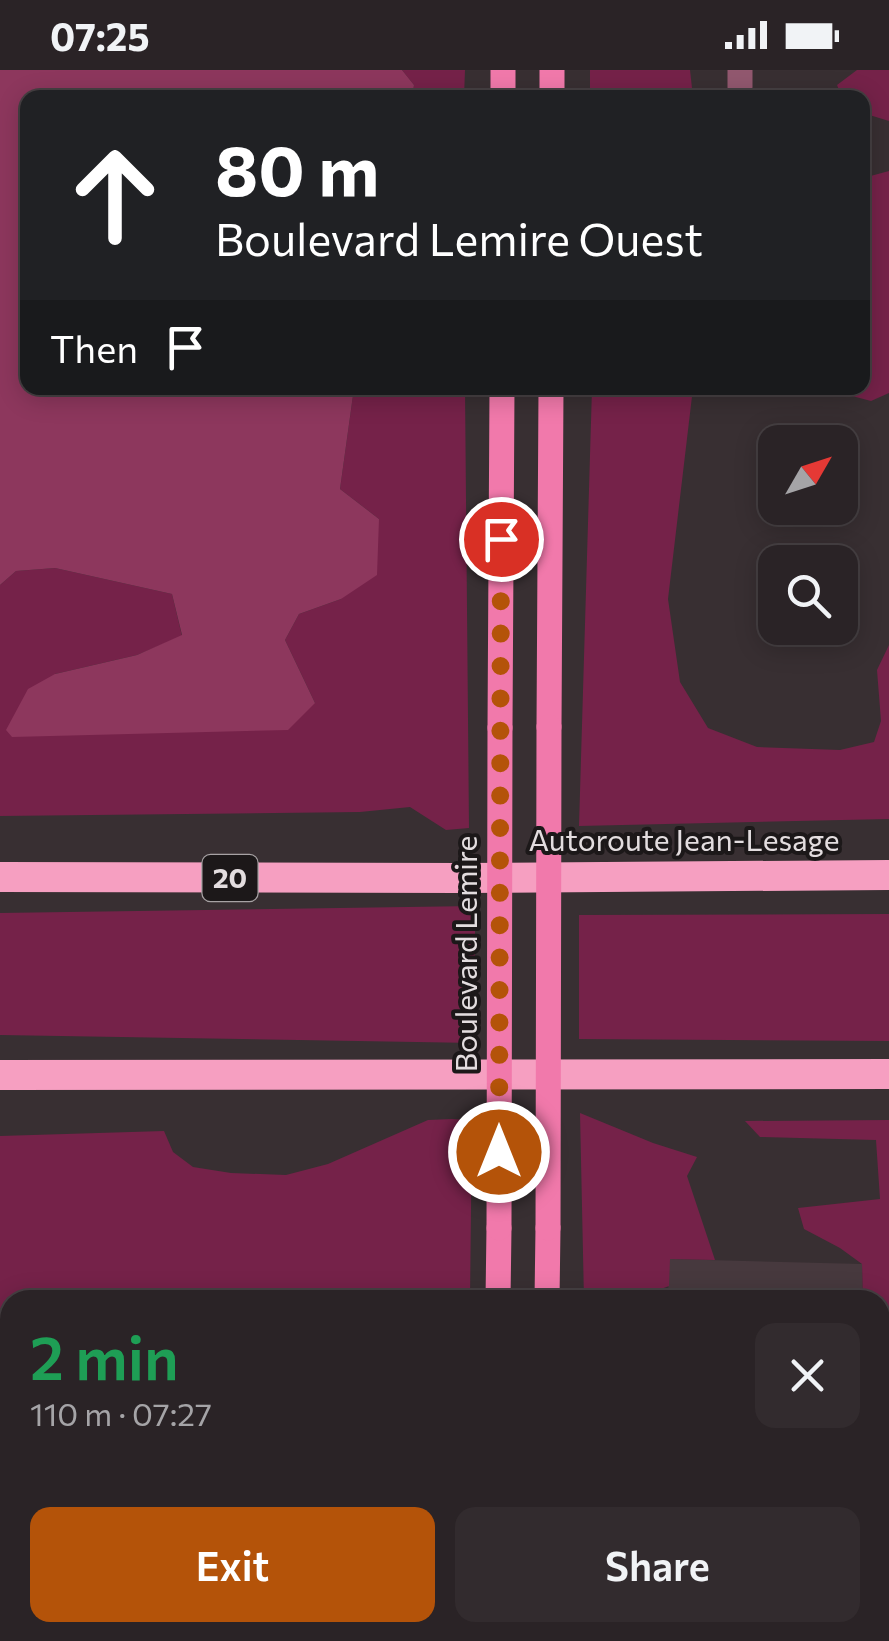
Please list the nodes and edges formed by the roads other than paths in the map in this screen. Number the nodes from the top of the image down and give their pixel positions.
1 (502, 395) edge
2 (550, 395) edge
3 (889, 875) edge
4 (0, 877) edge
5 (889, 1074) edge
6 (0, 1075) edge
7 (498, 1290) edge
8 (547, 1290) edge

1 - 7 main road, Boulevard Lemire, bridge
2 - 8 main road, bridge
3 - 4 highway, Autoroute Jean-Lesage / 20
5 - 6 highway

